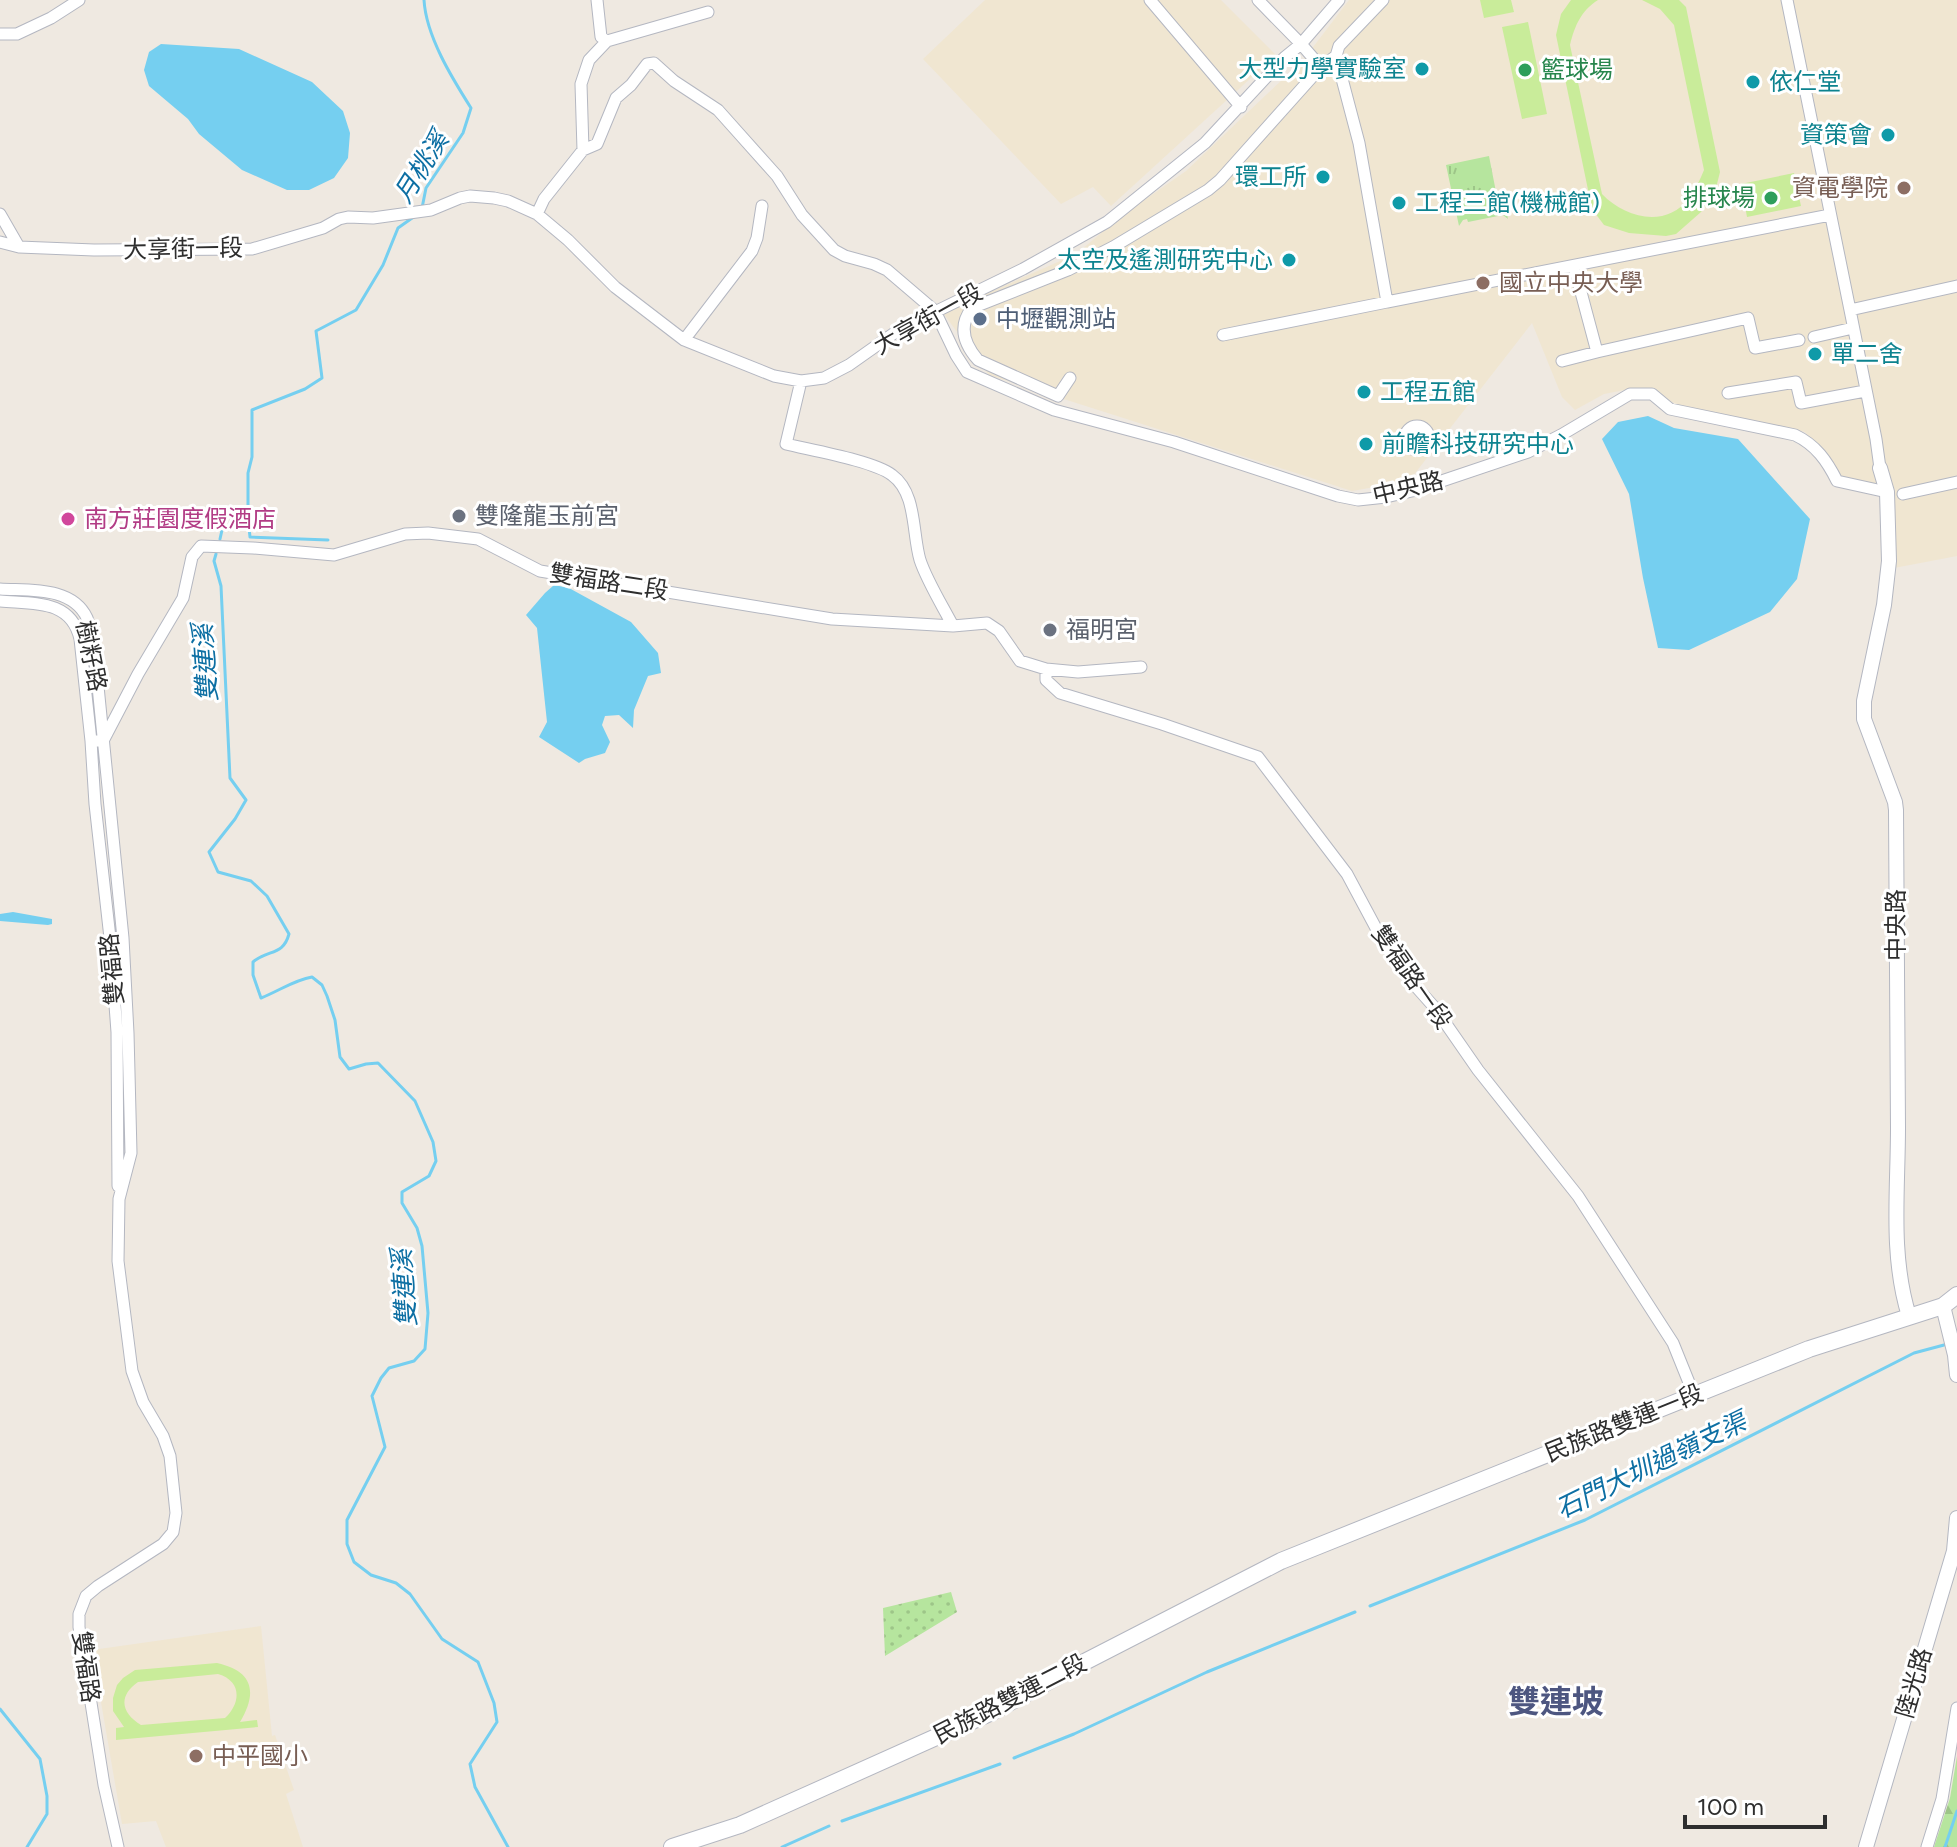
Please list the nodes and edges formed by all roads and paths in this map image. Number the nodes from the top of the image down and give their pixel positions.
1 (79, 0) edge
2 (597, 0) edge
3 (1150, 0) edge
4 (1258, 0) edge
5 (1339, 0) edge
6 (1383, 0) edge
7 (1787, 0) edge
8 (708, 12) dead end
9 (0, 34) edge
10 (607, 41) junction
11 (1301, 44) junction
12 (1336, 56) junction
13 (1321, 67) junction
14 (1241, 107) junction
15 (583, 150) junction
16 (762, 206) dead end
17 (0, 214) edge
18 (537, 214) junction
19 (1830, 215) junction
20 (0, 242) edge
21 (19, 247) junction
22 (1574, 266) junction
23 (1957, 286) edge
24 (1387, 302) junction
25 (1850, 310) junction
26 (935, 311) junction
27 (1853, 328) junction
28 (1223, 335) dead end
29 (1814, 337) dead end
30 (684, 340) junction
31 (1799, 340) dead end
32 (1597, 352) junction
33 (1562, 361) dead end
34 (1070, 378) dead end
35 (801, 381) junction
36 (1865, 391) junction
37 (1728, 393) dead end
38 (1880, 468) joint
39 (1957, 482) edge
40 (1887, 492) junction
41 (1903, 494) dead end
42 (0, 589) edge
43 (0, 601) edge
44 (953, 626) junction
45 (1141, 667) dead end
46 (1046, 669) junction
47 (97, 741) junction
48 (1957, 1295) edge
49 (1950, 1307) edge
50 (1909, 1316) junction
51 (1956, 1355) edge
52 (1957, 1375) edge
53 (1694, 1395) junction
54 (1957, 1518) edge
55 (1342, 1536) joint
56 (1957, 1708) edge
57 (118, 1847) edge
58 (672, 1847) edge
59 (1866, 1847) edge
60 (1927, 1847) edge

1 - 9 street
2 - 10 street
3 - 14 street
4 - 11 street
5 - 11 street, 大享街一段
6 - 12 street
7 - 19 street
8 - 10 street
10 - 15 street
11 - 13 street
11 - 14 street, 大享街一段
12 - 13 street
12 - 24 street
13 - 34 street
14 - 26 street, 大享街一段
15 - 18 street
15 - 26 street
16 - 30 street
17 - 21 street
18 - 21 street, 大享街一段
18 - 30 street, 大享街一段
19 - 22 street
19 - 25 street
20 - 21 street, 大享街一段
22 - 24 street
22 - 32 street
23 - 25 street
24 - 28 street
25 - 27 street
26 - 35 street, 大享街一段
26 - 40 street, 中央路
27 - 29 street
27 - 36 street
30 - 35 street, 大享街一段
31 - 32 street
32 - 33 street
35 - 44 street
36 - 37 street
36 - 38 street
38 - 40 street, 中央路
39 - 41 street
40 - 50 street, 中央路
42 - 47 street, 樹籽路
43 - 47 street, 樹籽路
44 - 46 street, 雙福路二段
44 - 47 street, 雙福路二段
45 - 46 street, 雙福路二段
46 - 53 street, 雙福路一段
47 - 57 street, 雙福路
48 - 49 main road
49 - 50 main road, 民族路雙連一段
49 - 51 street
50 - 53 main road, 民族路雙連一段
51 - 52 street
53 - 55 main road, 民族路雙連一段
54 - 59 street, 陸光路
55 - 58 main road, 民族路雙連二段
56 - 60 street

